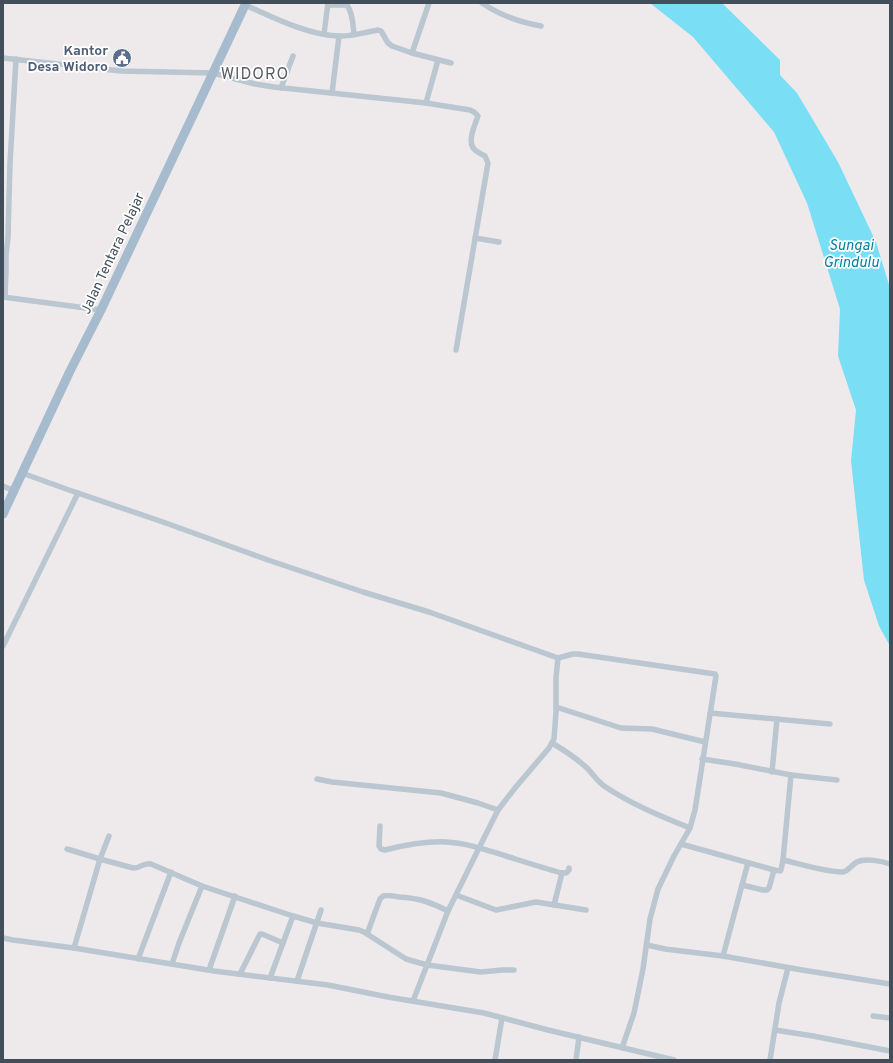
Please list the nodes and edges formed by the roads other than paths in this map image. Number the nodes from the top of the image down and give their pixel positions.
1 (429, 3) edge
2 (482, 3) edge
3 (245, 4) edge
4 (328, 4) edge
5 (541, 26) dead end
6 (324, 34) junction
7 (354, 34) junction
8 (339, 36) junction
9 (412, 53) junction
10 (293, 56) dead end
11 (3, 58) edge
12 (16, 59) junction
13 (438, 60) junction
14 (451, 63) dead end
15 (213, 73) junction
16 (281, 88) junction
17 (332, 94) junction
18 (426, 103) junction
19 (475, 238) junction
20 (499, 242) dead end
21 (4, 297) edge
22 (101, 310) junction
23 (456, 350) dead end
24 (22, 473) junction
25 (3, 486) edge
26 (14, 491) junction
27 (78, 493) junction
28 (3, 514) edge
29 (3, 646) edge
30 (558, 658) junction
31 (556, 707) junction
32 (710, 713) junction
33 (777, 719) junction
34 (830, 724) dead end
35 (705, 742) junction
36 (552, 743) junction
37 (702, 759) junction
38 (772, 772) junction
39 (791, 775) junction
40 (317, 779) dead end
41 (837, 780) dead end
42 (498, 810) junction
43 (380, 826) dead end
44 (690, 828) junction
45 (109, 836) dead end
46 (681, 844) junction
47 (479, 848) junction
48 (67, 849) dead end
49 (100, 859) junction
50 (783, 860) junction
51 (748, 863) junction
52 (890, 864) edge
53 (569, 868) dead end
54 (774, 870) junction
55 (171, 872) junction
56 (562, 873) junction
57 (742, 885) junction
58 (202, 886) junction
59 (456, 895) junction
60 (235, 896) junction
61 (554, 905) junction
62 (321, 910) dead end
63 (586, 910) dead end
64 (448, 911) junction
65 (293, 916) junction
66 (317, 923) junction
67 (367, 934) junction
68 (3, 938) edge
69 (283, 943) junction
70 (647, 945) junction
71 (74, 948) junction
72 (723, 956) junction
73 (138, 959) junction
74 (172, 964) junction
75 (427, 965) junction
76 (788, 968) junction
77 (209, 970) junction
78 (514, 970) dead end
79 (240, 974) junction
80 (270, 978) junction
81 (297, 981) junction
82 (890, 984) edge
83 (413, 1001) junction
84 (872, 1016) dead end
85 (502, 1018) junction
86 (890, 1018) edge
87 (775, 1030) junction
88 (578, 1037) junction
89 (622, 1048) junction
90 (890, 1051) edge
91 (496, 1060) edge
92 (576, 1060) edge
93 (670, 1060) edge
94 (770, 1060) edge

1 - 9 street
2 - 5 street
3 - 6 street
3 - 15 main road, Jalan Tentara Pelajar
4 - 6 street
4 - 7 street
6 - 8 street
7 - 8 street
7 - 9 street
8 - 17 street
9 - 13 street
10 - 16 street
11 - 12 street
12 - 15 street
12 - 21 street
13 - 14 street
13 - 18 street
15 - 16 street
15 - 22 main road, Jalan Tentara Pelajar
16 - 17 street
17 - 18 street
18 - 19 street
19 - 20 street
19 - 23 street
21 - 22 street
22 - 24 main road, Jalan Tentara Pelajar
24 - 26 main road, Jalan Tentara Pelajar
24 - 27 street
25 - 26 street
26 - 28 main road, Jalan Tentara Pelajar
27 - 29 street
27 - 30 street
30 - 31 street
30 - 32 street
31 - 35 street
31 - 36 street
32 - 33 street
32 - 35 street
33 - 34 street
33 - 38 street
35 - 37 street
36 - 42 street
36 - 44 street
37 - 38 street
37 - 44 street
38 - 39 street
39 - 41 street
39 - 50 street
40 - 42 street
42 - 47 street
43 - 47 street
44 - 46 street
45 - 49 street
46 - 51 street
46 - 70 street
47 - 56 street
47 - 59 street
48 - 49 street
49 - 55 street
49 - 71 street
50 - 52 street
50 - 54 street
51 - 54 street
51 - 57 street
53 - 56 street
54 - 57 street
55 - 58 street
55 - 73 street
56 - 61 street
57 - 72 street
58 - 60 street
58 - 74 street
59 - 61 street
59 - 64 street
60 - 65 street
60 - 77 street
61 - 63 street
62 - 66 street
64 - 67 street
64 - 75 street
65 - 66 street
65 - 69 street
66 - 67 street
66 - 81 street
67 - 75 street
68 - 71 street
69 - 79 street
69 - 80 street
70 - 72 street
70 - 89 street
71 - 73 street
72 - 76 street
73 - 74 street
74 - 77 street
75 - 78 street
75 - 83 street
76 - 82 street
76 - 87 street
77 - 79 street
79 - 80 street
80 - 81 street
81 - 83 street
83 - 85 street
84 - 86 street
85 - 88 street
85 - 91 street
87 - 90 street
87 - 94 street
88 - 89 street
88 - 92 street
89 - 93 street

